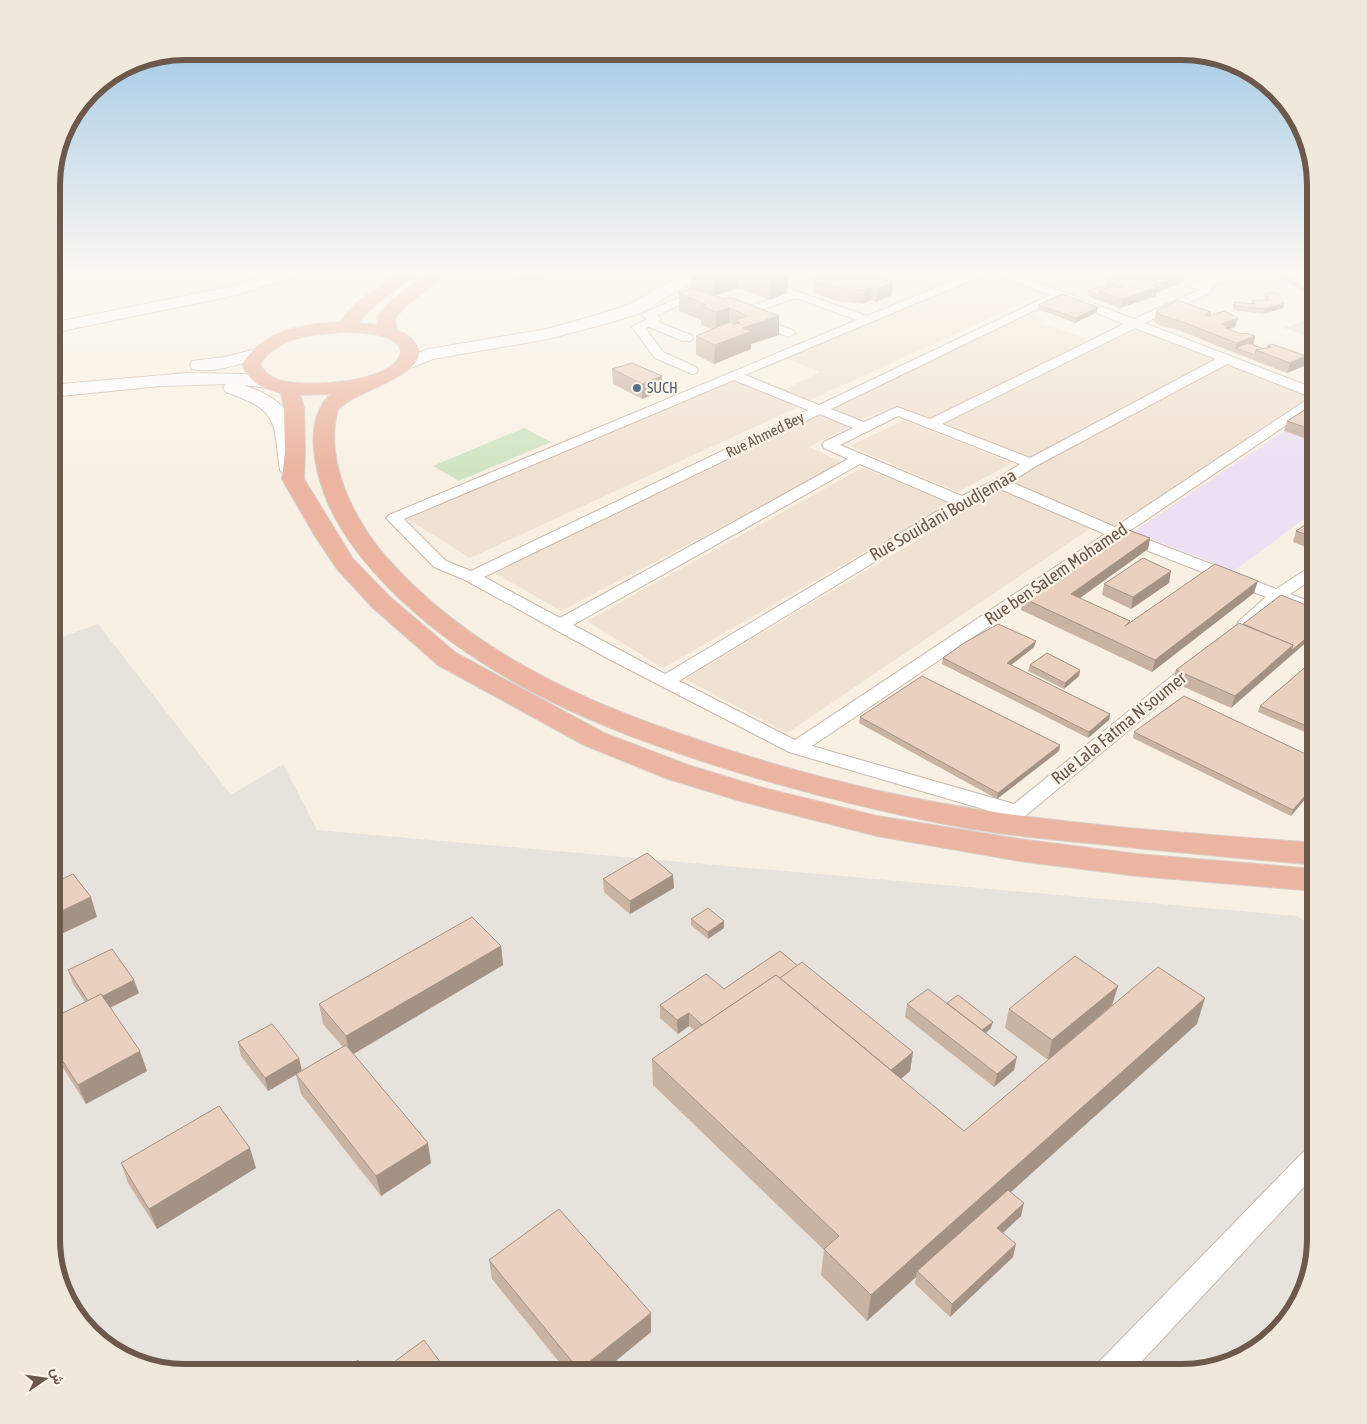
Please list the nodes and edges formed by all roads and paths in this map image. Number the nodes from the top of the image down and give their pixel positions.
1 (285, 337) edge
2 (398, 337) edge
3 (407, 337) edge
4 (463, 337) edge
5 (530, 337) edge
6 (646, 337) edge
7 (822, 337) edge
8 (969, 337) edge
9 (1107, 337) edge
10 (1173, 337) edge
11 (256, 354) junction
12 (1226, 358) junction
13 (405, 364) junction
14 (692, 370) dead end
15 (732, 375) junction
16 (182, 380) junction
17 (368, 383) junction
18 (60, 385) edge
19 (60, 385) edge
20 (278, 385) junction
21 (1307, 390) edge
22 (1307, 405) edge
23 (819, 409) junction
24 (932, 423) junction
25 (863, 427) junction
26 (859, 459) junction
27 (1031, 463) junction
28 (293, 479) junction
29 (1000, 483) junction
30 (963, 502) junction
31 (1117, 533) junction
32 (1307, 576) edge
33 (471, 577) junction
34 (1278, 595) junction
35 (1307, 606) edge
36 (561, 625) junction
37 (1235, 633) edge
38 (1206, 658) edge
39 (666, 681) junction
40 (796, 748) junction
41 (1307, 853) edge
42 (1307, 879) edge
43 (1307, 1165) edge
44 (1119, 1364) edge

1 - 11 highway
2 - 13 highway
3 - 4 main road
5 - 13 main road
6 - 14 street
7 - 15 street
8 - 23 street, Rue Ahmed Bey
9 - 24 street
10 - 12 street
11 - 18 main road
11 - 20 highway
12 - 21 street
12 - 27 street, Rue Souidani Boudjemaa
13 - 17 highway
15 - 23 street
15 - 33 street
16 - 19 main road
16 - 20 main road
16 - 28 main road
17 - 20 highway
17 - 41 highway
20 - 28 highway
22 - 31 street, Rue ben Salem Mohamed
23 - 25 street
23 - 33 street, Rue Ahmed Bey
24 - 25 street
24 - 27 street
25 - 26 street
26 - 30 street
26 - 36 street
27 - 29 street, Rue Souidani Boudjemaa
28 - 42 highway
29 - 30 street, Rue Souidani Boudjemaa
29 - 31 street
30 - 39 street, Rue Souidani Boudjemaa
31 - 34 street
31 - 40 street, Rue ben Salem Mohamed
32 - 34 street
33 - 36 street
34 - 35 street
34 - 37 street
36 - 39 street
38 - 40 street, Rue Lala Fatma N'soumer
39 - 40 street
43 - 44 street

